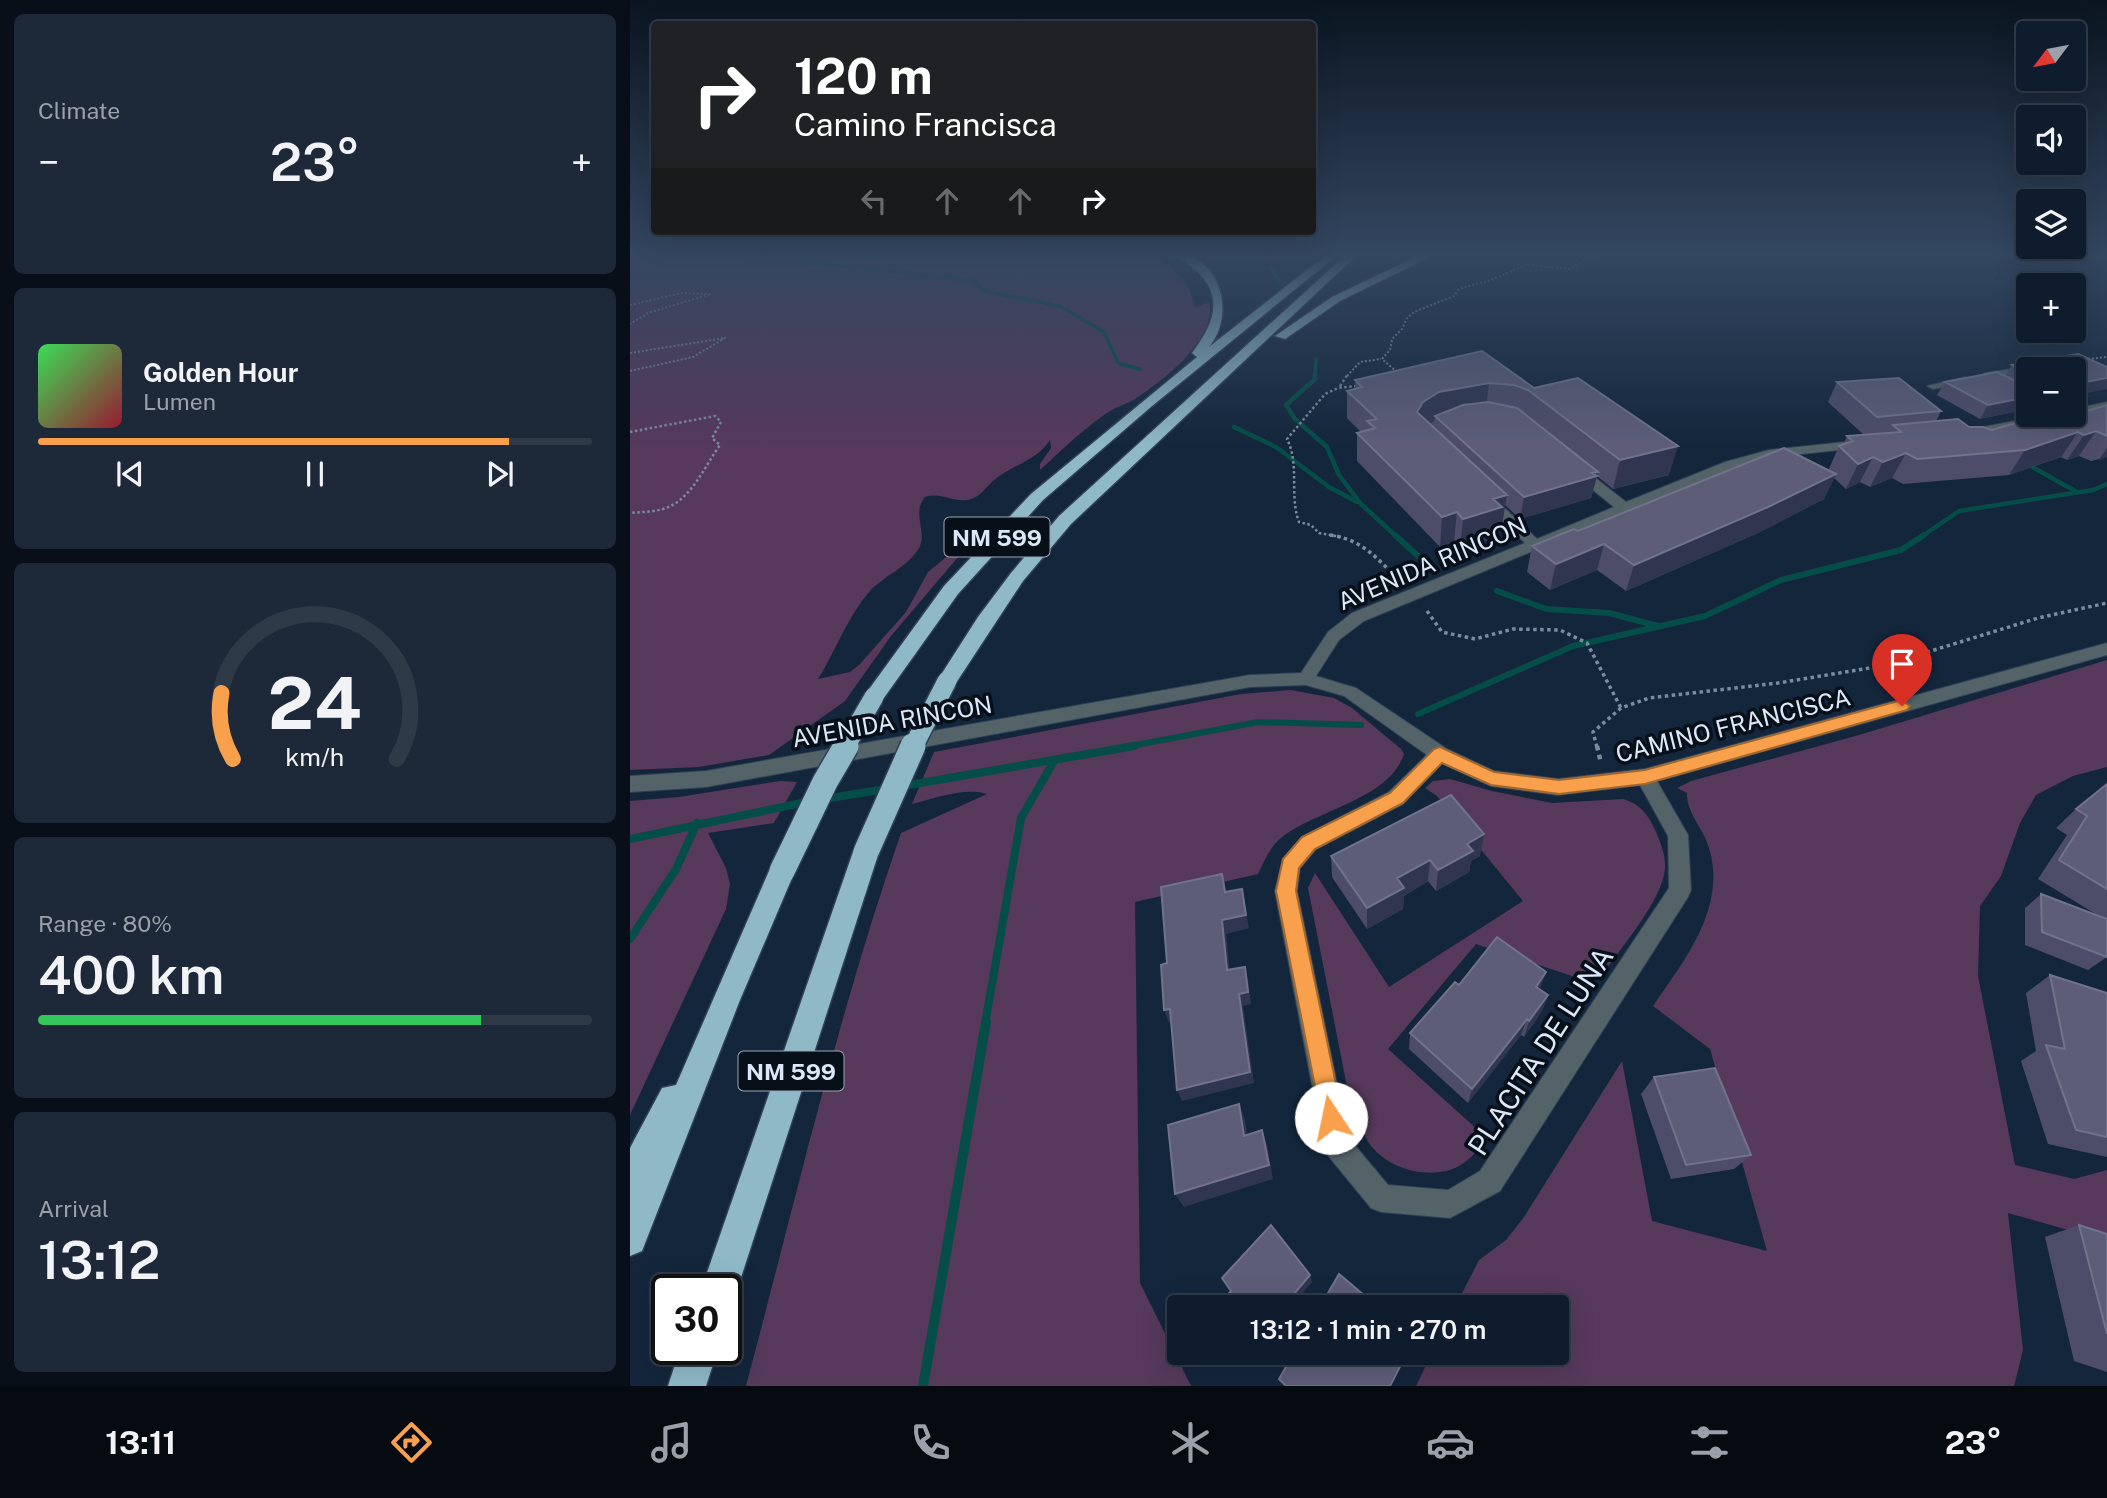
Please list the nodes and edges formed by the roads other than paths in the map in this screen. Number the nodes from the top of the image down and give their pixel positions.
1 (1220, 317) edge
2 (1255, 317) edge
3 (1285, 317) edge
4 (1308, 317) edge
5 (2016, 371) edge
6 (1985, 376) junction
7 (1933, 386) dead end
8 (2016, 393) edge
9 (1198, 397) junction
10 (1147, 403) junction
11 (2107, 405) edge
12 (2086, 409) edge
13 (2016, 424) edge
14 (1949, 437) edge
15 (1882, 443) edge
16 (1562, 458) edge
17 (1477, 490) edge
18 (1624, 508) junction
19 (1535, 545) junction
20 (2107, 649) edge
21 (1306, 679) junction
22 (1440, 754) junction
23 (1645, 777) junction
24 (630, 784) edge
25 (726, 999) junction
26 (630, 1182) edge
27 (630, 1239) edge
28 (724, 1274) edge

1 - 10 highway
2 - 10 highway
3 - 9 highway
4 - 9 highway
5 - 6 street
6 - 7 street
6 - 8 street
9 - 28 highway, NM 599, bridge
10 - 25 highway, NM 599, bridge
11 - 12 street
13 - 14 street
15 - 18 street, AVENIDA RINCON
16 - 18 street
17 - 19 street
18 - 19 street, AVENIDA RINCON
19 - 21 street, AVENIDA RINCON
20 - 23 street, CAMINO FRANCISCA
21 - 22 street, CAMINO FRANCISCA
21 - 24 street, AVENIDA RINCON
22 - 23 street, CAMINO FRANCISCA
22 - 23 street, PLACITA DE LUNA
25 - 26 highway
25 - 27 highway, NM 599

